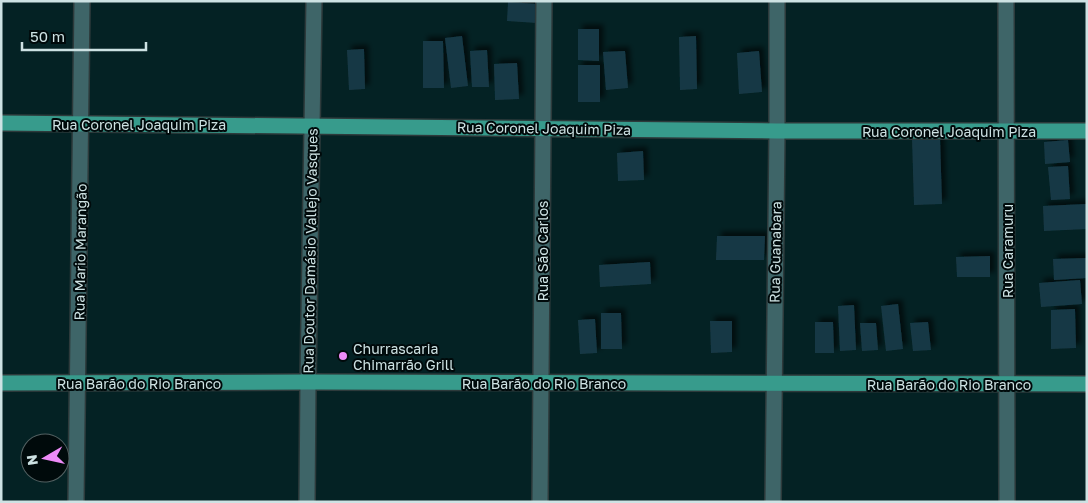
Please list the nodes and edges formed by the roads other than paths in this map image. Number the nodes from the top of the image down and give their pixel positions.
1 (82, 1) edge
2 (314, 1) edge
3 (544, 1) edge
4 (777, 1) edge
5 (1006, 1) edge
6 (1, 123) edge
7 (81, 124) junction
8 (312, 126) junction
9 (543, 128) junction
10 (777, 131) junction
11 (1007, 131) junction
12 (1087, 131) edge
13 (308, 382) junction
14 (1, 383) edge
15 (78, 383) junction
16 (541, 383) junction
17 (773, 383) junction
18 (1007, 384) junction
19 (1087, 384) edge
20 (76, 502) edge
21 (307, 502) edge
22 (540, 502) edge
23 (773, 502) edge
24 (1007, 502) edge

1 - 7 street, Rua Mario Marangão
2 - 8 street, Rua Doutor Damásio Vallejo Vasques
3 - 9 street, Rua São Carlos
4 - 10 street, Rua Guanabara
5 - 11 street, Rua Caramuru
6 - 7 main road, Rua Coronel Joaquim Piza
7 - 8 main road, Rua Coronel Joaquim Piza
7 - 15 street, Rua Mario Marangão
8 - 9 main road, Rua Coronel Joaquim Piza
8 - 13 street, Rua Doutor Damásio Vallejo Vasques
9 - 10 main road, Rua Coronel Joaquim Piza
9 - 16 street, Rua São Carlos
10 - 11 main road, Rua Coronel Joaquim Piza
10 - 17 street, Rua Guanabara
11 - 12 main road, Rua Coronel Joaquim Piza
11 - 18 street, Rua Caramuru
13 - 15 main road, Rua Barão do Rio Branco
13 - 16 main road, Rua Barão do Rio Branco
13 - 21 street, Rua Doutor Damásio Vallejo Vasques
14 - 15 main road, Rua Barão do Rio Branco
15 - 20 street, Rua Mario Marangão
16 - 17 main road, Rua Barão do Rio Branco
16 - 22 street, Rua São Carlos
17 - 18 main road, Rua Barão do Rio Branco
17 - 23 street, Rua Guanabara
18 - 19 main road, Rua Barão do Rio Branco
18 - 24 street, Rua Caramuru

